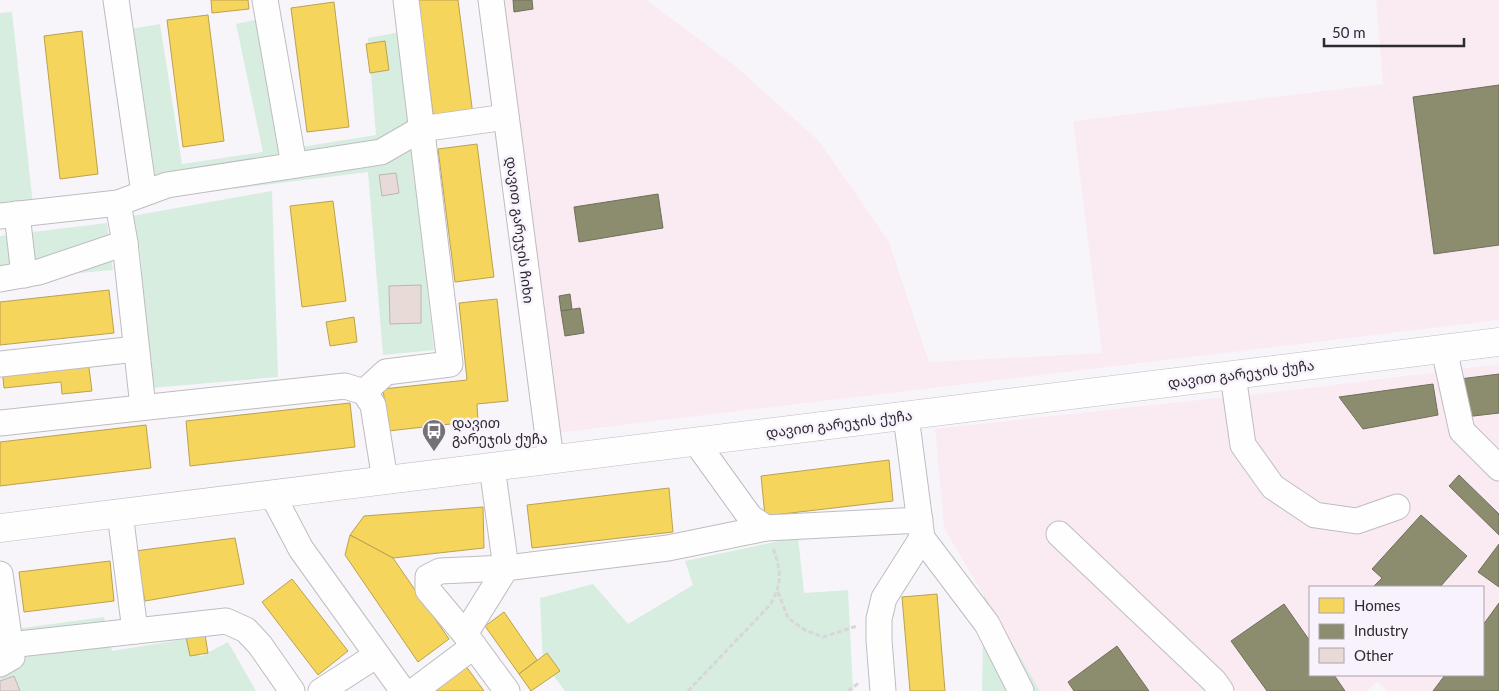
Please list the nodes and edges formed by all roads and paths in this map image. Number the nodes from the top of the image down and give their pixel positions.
1 (116, 0) edge
2 (264, 0) edge
3 (406, 0) edge
4 (491, 0) edge
5 (506, 116) junction
6 (422, 129) junction
7 (294, 165) junction
8 (144, 193) junction
9 (118, 203) junction
10 (8, 215) edge
11 (125, 243) junction
12 (12, 277) edge
13 (1499, 342) edge
14 (136, 349) junction
15 (1444, 349) junction
16 (0, 364) edge
17 (1233, 375) junction
18 (364, 392) junction
19 (143, 407) junction
20 (906, 416) junction
21 (0, 423) edge
22 (696, 442) junction
23 (551, 460) junction
24 (492, 467) junction
25 (1499, 468) edge
26 (385, 480) junction
27 (272, 494) junction
28 (1397, 507) dead end
29 (120, 513) junction
30 (0, 528) edge
31 (766, 528) junction
32 (921, 529) junction
33 (1059, 534) dead end
34 (506, 568) junction
35 (0, 574) edge
36 (778, 592) junction
37 (879, 619) junction
38 (135, 631) junction
39 (469, 640) junction
40 (3, 652) edge
41 (377, 655) junction
42 (292, 691) edge
43 (321, 691) edge
44 (403, 691) edge
45 (414, 691) edge
46 (507, 691) edge
47 (688, 691) edge
48 (884, 691) edge
49 (1022, 691) edge
50 (1221, 691) edge

1 - 8 street
2 - 7 street
3 - 6 street
4 - 5 street, დავით გარეჯის ჩიხი
5 - 6 street
5 - 23 street, დავით გარეჯის ჩიხი
6 - 7 street
6 - 18 street
7 - 8 street
8 - 9 street
9 - 10 street
9 - 11 street
10 - 12 street
11 - 12 street
11 - 14 street
13 - 15 main road, დავით გარეჯის ქუჩა
14 - 16 street
14 - 19 street
15 - 17 main road, დავით გარეჯის ქუჩა
15 - 25 street
17 - 20 main road, დავით გარეჯის ქუჩა
17 - 28 street
18 - 19 street
18 - 26 street
19 - 21 street
20 - 22 main road, დავით გარეჯის ქუჩა
20 - 32 street
22 - 23 main road, დავით გარეჯის ქუჩა
22 - 31 street
23 - 24 main road, დავით გარეჯის ქუჩა
24 - 26 main road, დავით გარეჯის ქუჩა
24 - 34 street
26 - 27 main road, დავით გარეჯის ქუჩა
27 - 29 main road, დავით გარეჯის ქუჩა
27 - 41 street
29 - 30 main road, დავით გარეჯის ქუჩა
29 - 38 street
31 - 32 street
31 - 34 street
31 - 36 path
32 - 37 street
32 - 49 street
33 - 50 street
34 - 39 street
34 - 39 street
35 - 40 street
36 - 37 path
36 - 47 path
37 - 48 street
38 - 40 street
38 - 42 street
39 - 45 street
39 - 46 street
41 - 43 street
41 - 44 street

